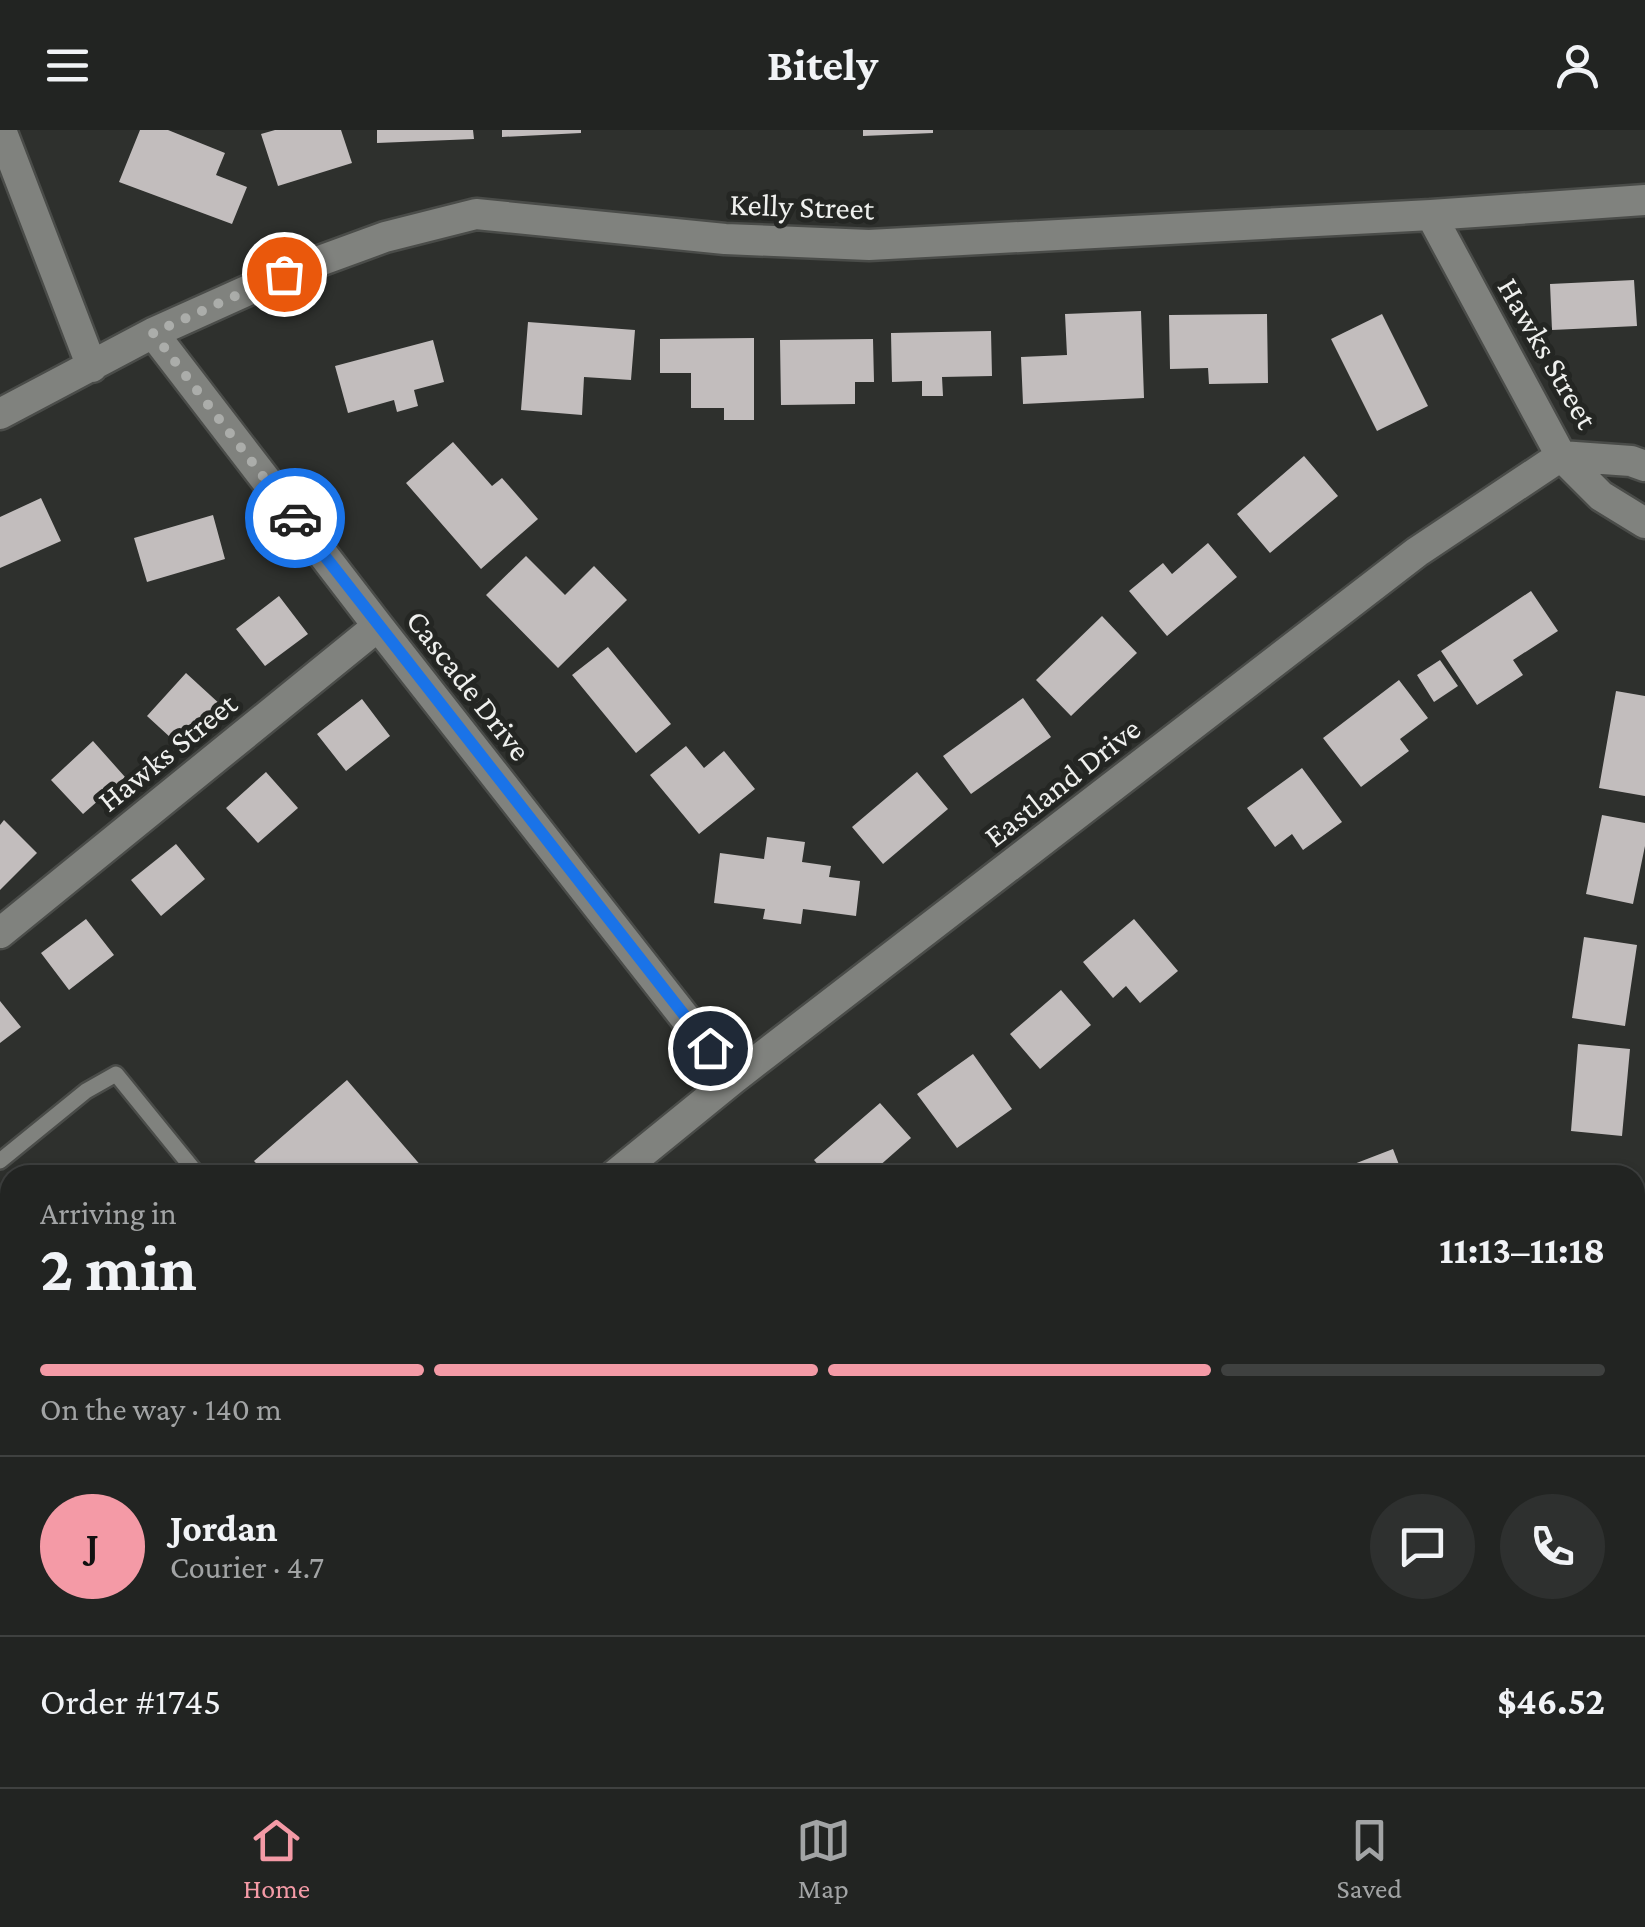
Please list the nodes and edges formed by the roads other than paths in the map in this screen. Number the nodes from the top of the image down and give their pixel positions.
1 (1, 130) edge
2 (1645, 200) edge
3 (1432, 215) junction
4 (153, 333) junction
5 (92, 367) junction
6 (0, 414) edge
7 (1560, 456) junction
8 (1645, 466) edge
9 (1645, 523) edge
10 (378, 626) junction
11 (0, 933) edge
12 (733, 1079) junction
13 (0, 1161) edge
14 (190, 1165) edge
15 (627, 1165) edge

1 - 5 street
2 - 3 street, Kelly Street
3 - 4 street, Kelly Street
3 - 7 street, Hawks Street
4 - 5 street, Kelly Street
4 - 10 street, Cascade Drive
5 - 6 street, Kelly Street
7 - 8 street, Hawks Street
7 - 9 street
7 - 12 street, Eastland Drive
10 - 11 street, Hawks Street
10 - 12 street, Cascade Drive
12 - 15 street, Eastland Drive
13 - 14 lane

